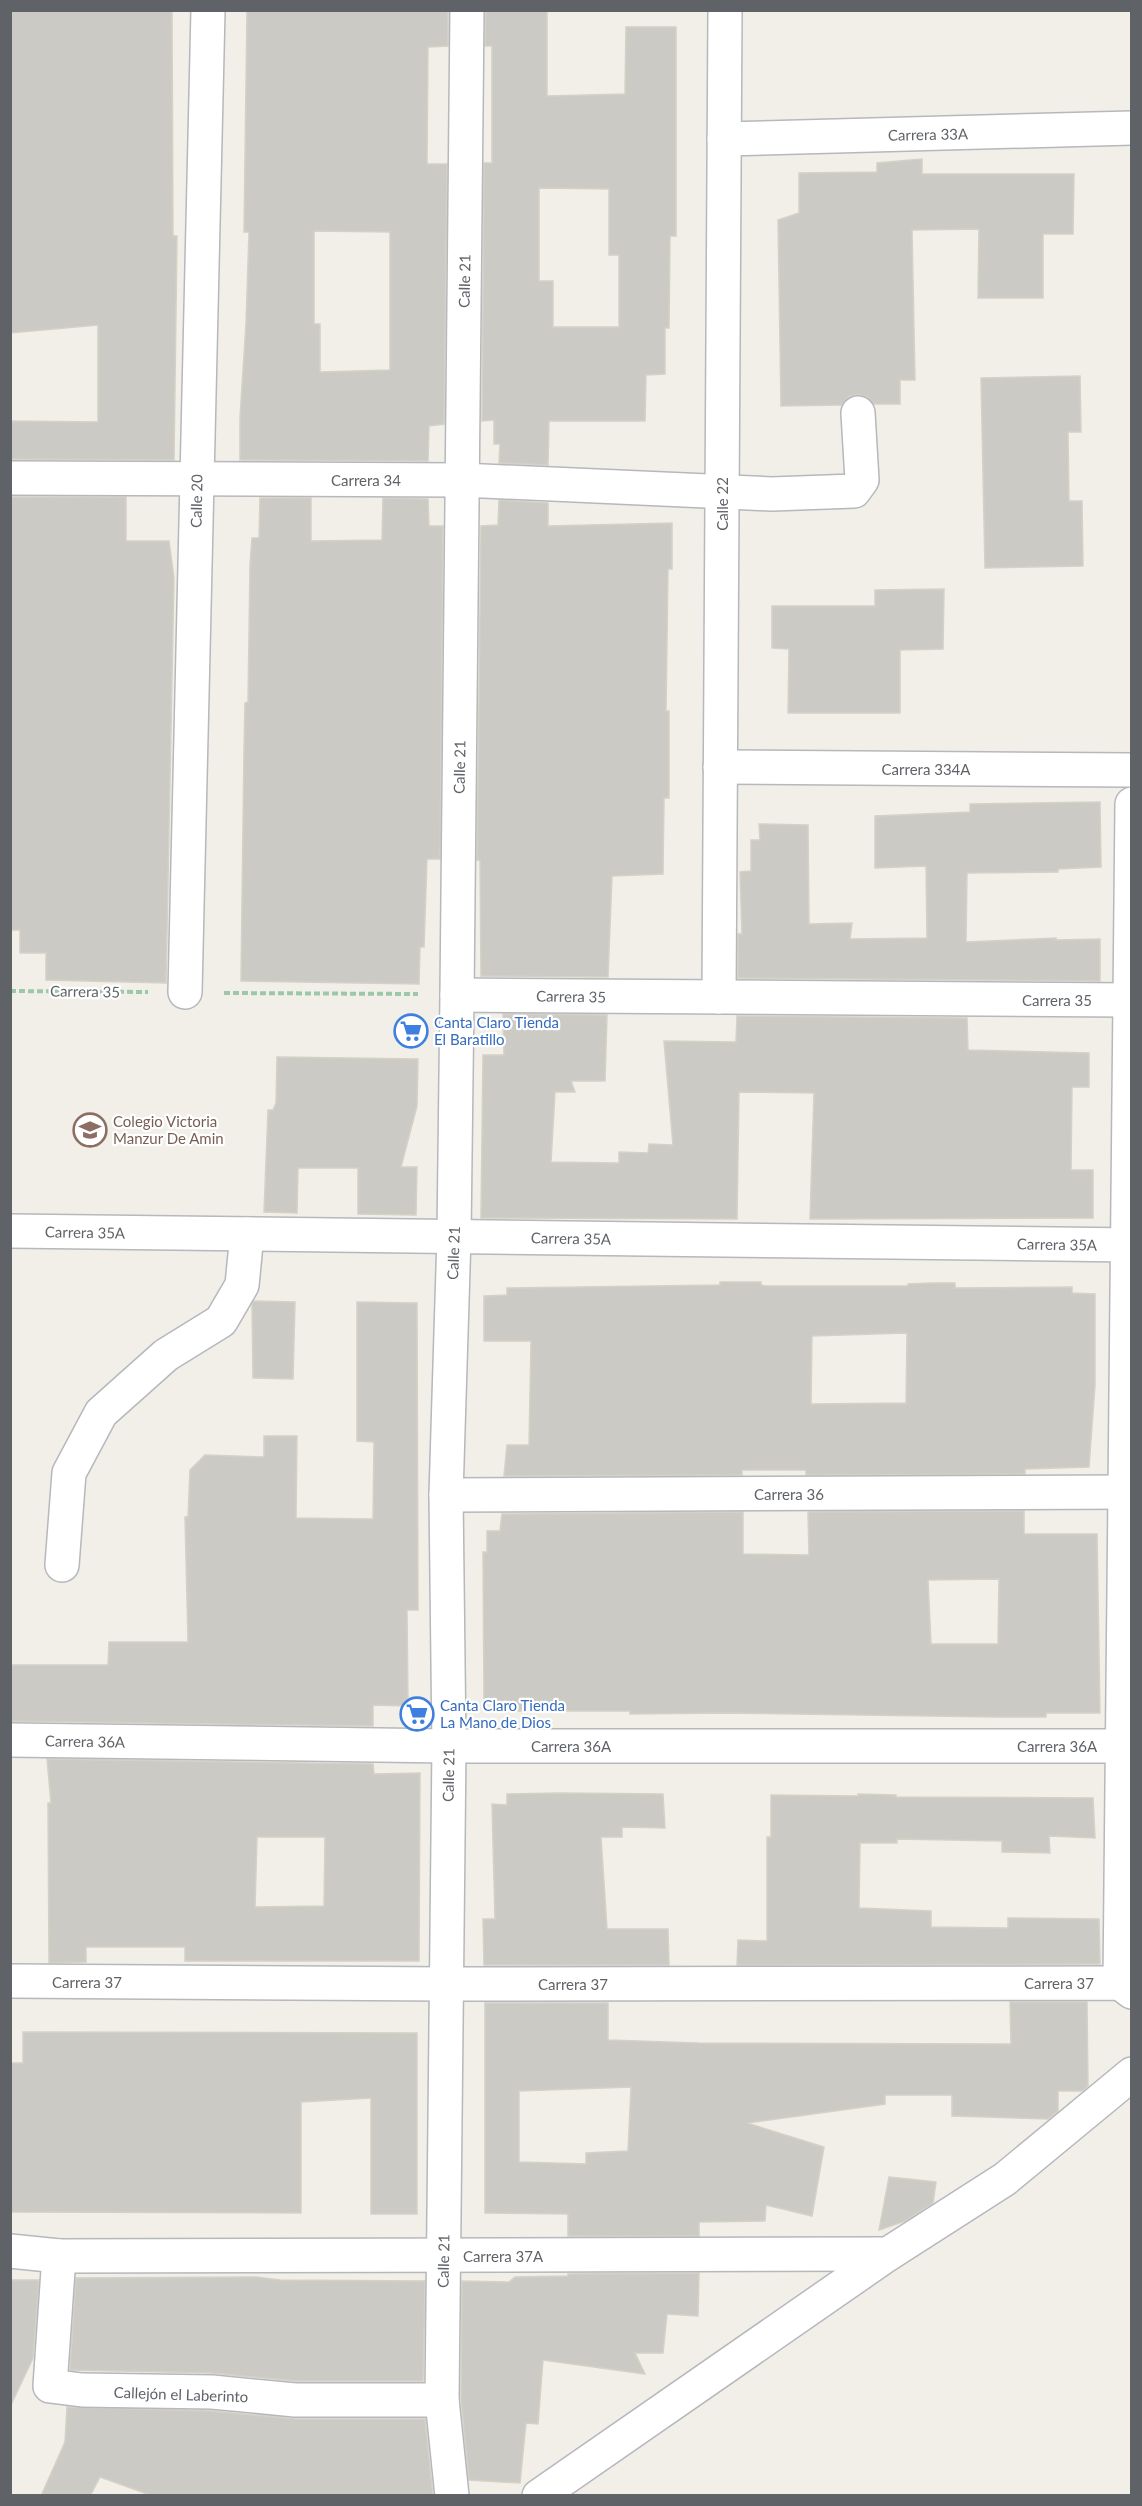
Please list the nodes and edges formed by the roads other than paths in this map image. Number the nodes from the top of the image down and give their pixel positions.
1 (208, 10) edge
2 (467, 10) edge
3 (725, 10) edge
4 (1131, 128) edge
5 (724, 139) junction
6 (858, 413) dead end
7 (10, 478) edge
8 (197, 479) junction
9 (462, 480) junction
10 (722, 491) junction
11 (720, 767) junction
12 (1131, 770) edge
13 (1131, 804) edge
14 (1131, 856) edge
15 (185, 992) road end
16 (457, 994) junction
17 (719, 997) junction
18 (1131, 1000) edge
19 (10, 1231) edge
20 (248, 1234) junction
21 (454, 1236) junction
22 (1129, 1245) edge
23 (1128, 1492) edge
24 (446, 1495) junction
25 (62, 1565) dead end
26 (10, 1740) edge
27 (449, 1746) junction
28 (1127, 1746) edge
29 (10, 1981) edge
30 (446, 1984) junction
31 (1126, 1987) edge
32 (1131, 2074) edge
33 (10, 2251) edge
34 (888, 2254) junction
35 (59, 2256) junction
36 (444, 2256) junction
37 (442, 2400) junction
38 (452, 2496) edge
39 (539, 2496) edge

1 - 8 street, Calle 20
2 - 9 street, Calle 21
3 - 5 street, Calle 22
4 - 5 street, Carrera 33A
5 - 10 street, Calle 22
6 - 10 street, Carrera 34
7 - 8 street, Carrera 34
8 - 9 street, Carrera 34
8 - 15 street, Calle 20
9 - 10 street, Carrera 34
9 - 16 street, Calle 21
10 - 11 street, Calle 22
11 - 12 street, Carrera 334A
11 - 17 street, Calle 22
13 - 14 street
14 - 18 street
16 - 17 street, Carrera 35
16 - 21 street, Calle 21
17 - 18 street, Carrera 35
18 - 22 street
19 - 20 street, Carrera 35A
20 - 21 street, Carrera 35A
20 - 25 street
21 - 22 street, Carrera 35A
21 - 24 street, Calle 21
22 - 23 street
23 - 24 street, Carrera 36
23 - 28 street
24 - 27 street, Calle 21
26 - 27 street, Carrera 36A
27 - 28 street, Carrera 36A
27 - 30 street, Calle 21
28 - 31 street
29 - 30 street, Carrera 37
30 - 31 street, Carrera 37
30 - 36 street, Calle 21
32 - 34 street
33 - 35 street, Carrera 37A
34 - 36 street, Carrera 37A
34 - 39 street
35 - 36 street, Carrera 37A
35 - 37 street, Callejón el Laberinto
36 - 37 street, Calle 21
37 - 38 street, Calle 21

